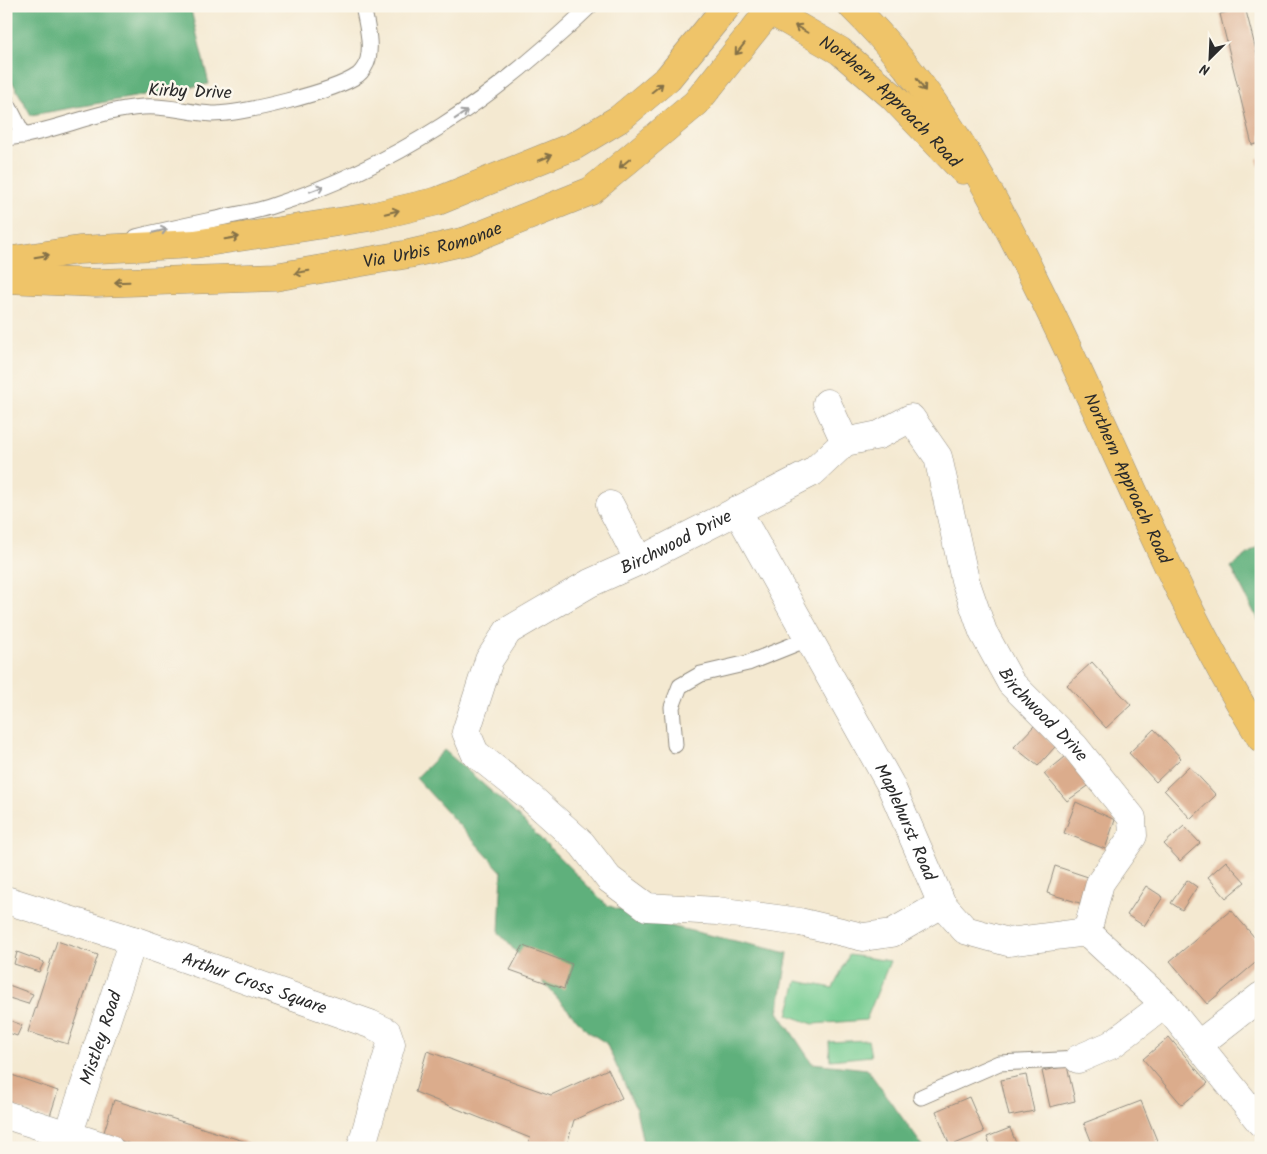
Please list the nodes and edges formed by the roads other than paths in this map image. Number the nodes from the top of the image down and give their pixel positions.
1 (363, 6) edge
2 (590, 6) edge
3 (727, 6) edge
4 (852, 6) edge
5 (882, 6) edge
6 (769, 8) edge
7 (891, 47) junction
8 (6, 101) edge
9 (24, 136) junction
10 (6, 138) edge
11 (1003, 215) junction
12 (79, 250) junction
13 (6, 261) edge
14 (6, 279) edge
15 (827, 403) dead end
16 (845, 442) junction
17 (610, 505) dead end
18 (737, 510) junction
19 (639, 561) junction
20 (810, 638) junction
21 (1261, 738) edge
22 (675, 745) dead end
23 (6, 900) edge
24 (942, 904) junction
25 (1088, 932) junction
26 (133, 940) junction
27 (1261, 996) edge
28 (1165, 1004) junction
29 (1198, 1045) junction
30 (1078, 1059) joint
31 (921, 1096) dead end
32 (6, 1115) edge
33 (1261, 1123) edge
34 (66, 1141) edge
35 (109, 1148) edge
36 (361, 1148) edge

1 - 9 lane, Kirby Drive
12 -> 2 lane
12 -> 3 main road
4 - 7 main road, Northern Approach Road
5 - 7 main road, Northern Approach Road
11 -> 6 main road, Northern Approach Road
6 -> 14 main road, Via Urbis Romanae
7 -> 11 main road, Northern Approach Road
8 - 9 lane
9 - 10 lane, Kirby Drive
11 - 21 main road, Northern Approach Road
13 -> 12 main road
15 - 16 street
16 - 18 street, Birchwood Drive
16 - 25 street, Birchwood Drive
17 - 19 street
18 - 19 street, Birchwood Drive
18 - 20 street, Maplehurst Road
19 - 24 street, Birchwood Drive
20 - 22 lane
20 - 24 street, Maplehurst Road
23 - 26 street, Arthur Cross Square
24 - 25 street, Maplehurst Road
25 - 28 street
26 - 34 street, Mistley Road
26 - 36 street, Arthur Cross Square
27 - 29 street
28 - 29 street
28 - 30 street
29 - 33 street
30 - 31 lane
32 - 34 street
34 - 35 street

